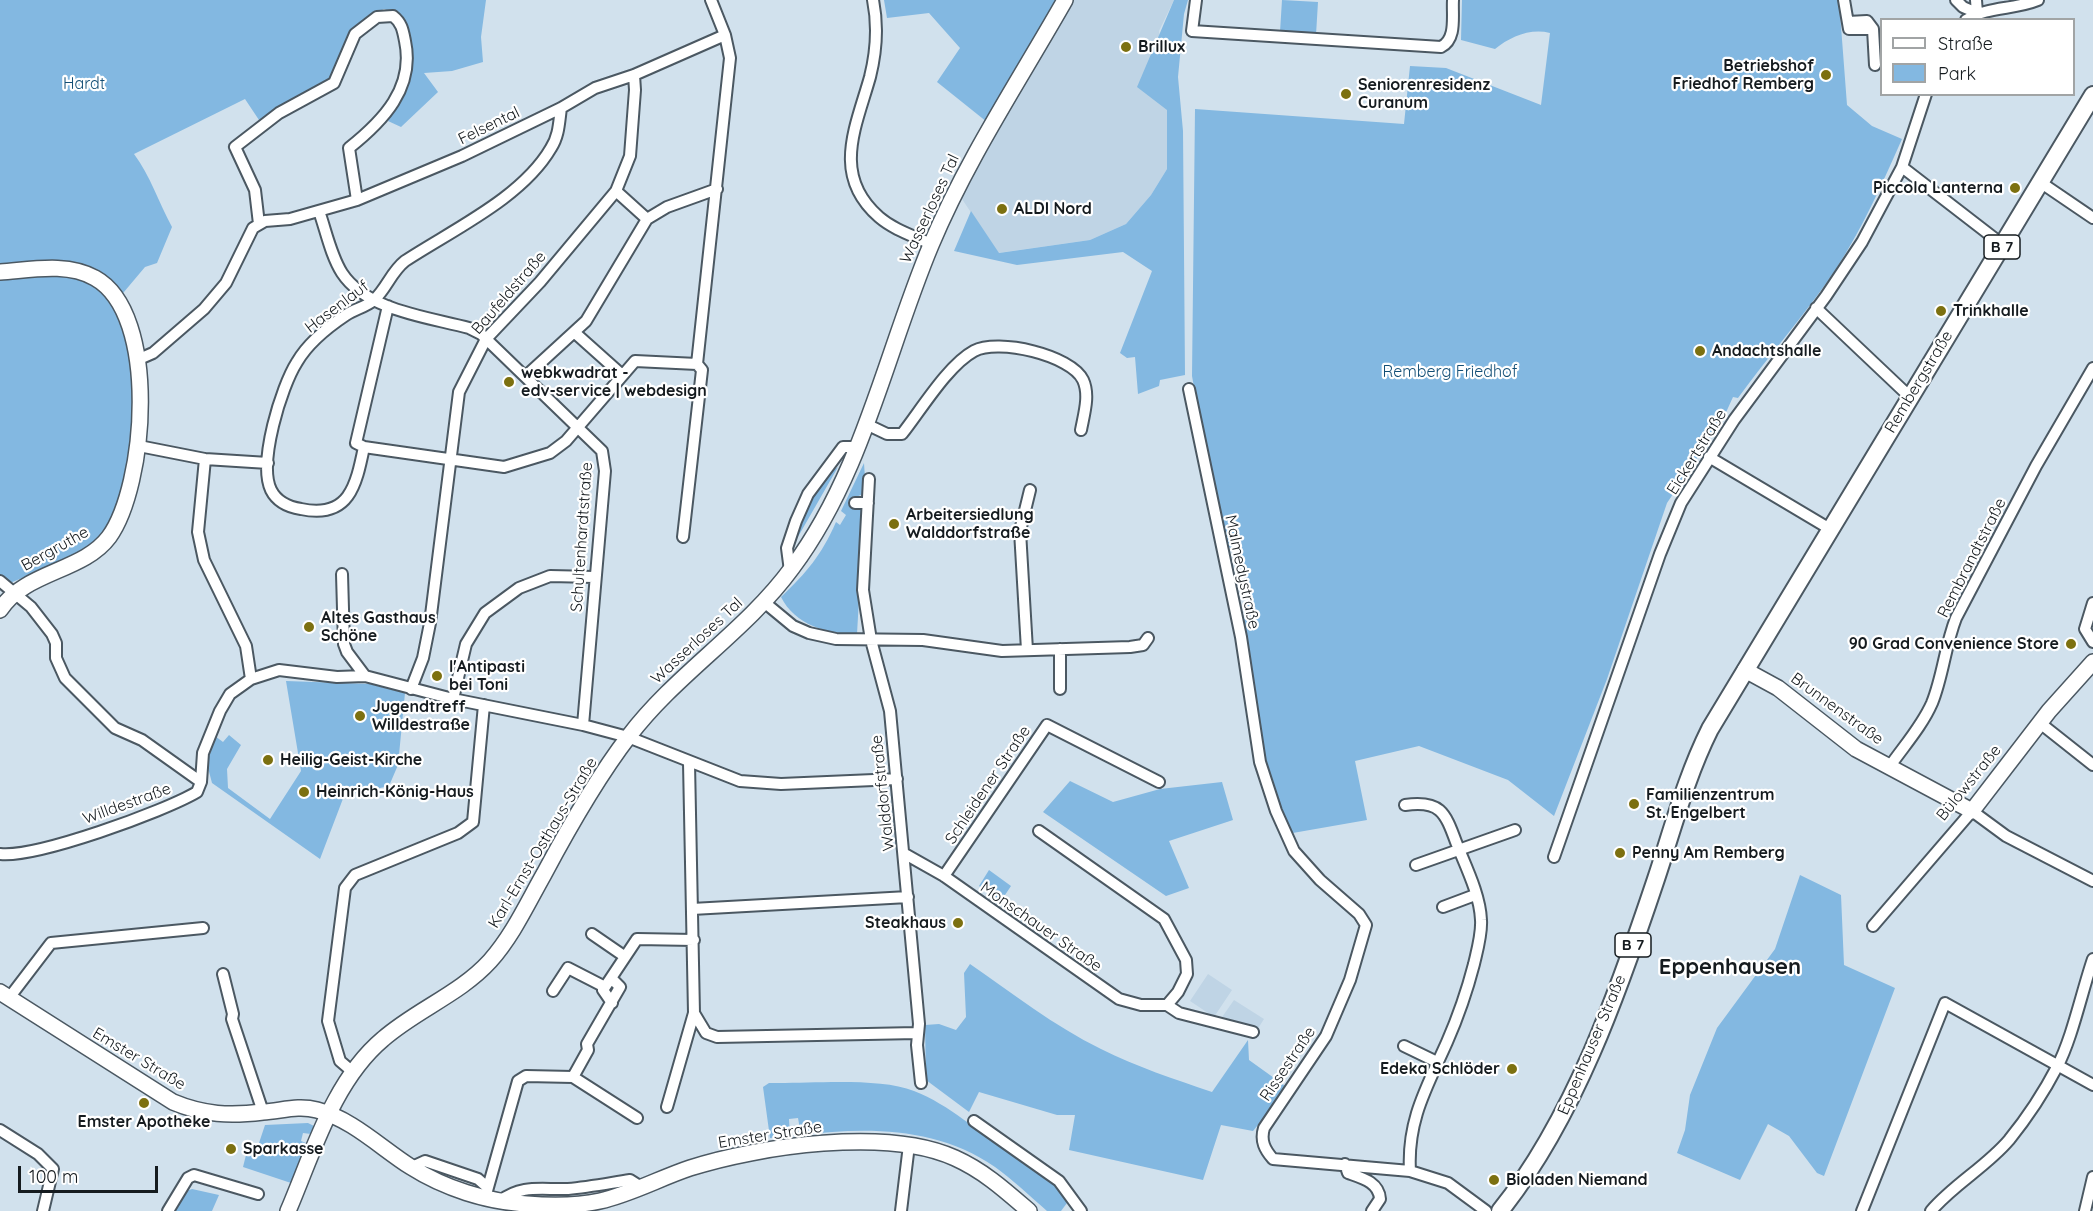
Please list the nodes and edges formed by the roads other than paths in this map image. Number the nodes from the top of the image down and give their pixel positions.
1 (711, 0) edge
2 (873, 0) edge
3 (1065, 0) edge
4 (1196, 0) edge
5 (1453, 0) edge
6 (1844, 0) edge
7 (1956, 0) edge
8 (1976, 0) edge
9 (2038, 0) edge
10 (1977, 13) junction
11 (1969, 18) edge
12 (725, 35) junction
13 (1875, 65) dead end
14 (634, 75) junction
15 (2093, 95) edge
16 (1925, 96) edge
17 (561, 108) junction
18 (1902, 167) junction
19 (2040, 182) junction
20 (717, 189) junction
21 (616, 191) junction
22 (357, 200) junction
23 (319, 211) junction
24 (2093, 218) edge
25 (647, 219) junction
26 (259, 224) junction
27 (932, 244) junction
28 (2003, 245) junction
29 (0, 272) edge
30 (374, 300) junction
31 (388, 306) junction
32 (1816, 308) junction
33 (574, 332) junction
34 (486, 339) junction
35 (137, 360) junction
36 (697, 364) junction
37 (2093, 368) edge
38 (621, 374) junction
39 (526, 376) junction
40 (1189, 389) dead end
41 (1910, 397) junction
42 (866, 424) junction
43 (579, 426) junction
44 (1081, 430) dead end
45 (139, 446) junction
46 (364, 447) junction
47 (857, 447) junction
48 (1709, 457) junction
49 (205, 459) junction
50 (449, 460) junction
51 (268, 464) junction
52 (868, 479) dead end
53 (1030, 490) dead end
54 (855, 502) dead end
55 (868, 503) junction
56 (1830, 529) junction
57 (683, 537) dead end
58 (790, 571) junction
59 (342, 574) dead end
60 (594, 577) junction
61 (0, 581) edge
62 (15, 593) junction
63 (764, 602) junction
64 (2093, 603) edge
65 (0, 610) edge
66 (1148, 638) dead end
67 (871, 640) junction
68 (2093, 642) edge
69 (1060, 649) junction
70 (1027, 650) junction
71 (2093, 662) edge
72 (1745, 670) junction
73 (366, 676) junction
74 (251, 679) junction
75 (411, 689) junction
76 (1060, 689) dead end
77 (453, 699) junction
78 (484, 705) junction
79 (2040, 723) junction
80 (583, 725) junction
81 (628, 737) junction
82 (1260, 762) joint
83 (689, 763) junction
84 (2093, 765) edge
85 (1890, 766) junction
86 (897, 779) junction
87 (201, 782) junction
88 (1159, 782) dead end
89 (1405, 805) dead end
90 (1972, 811) junction
91 (1515, 830) dead end
92 (1039, 831) dead end
93 (1459, 850) junction
94 (0, 854) edge
95 (905, 854) junction
96 (1554, 857) dead end
97 (1416, 866) dead end
98 (944, 876) junction
99 (2093, 881) edge
100 (1475, 895) junction
101 (909, 897) junction
102 (1443, 908) dead end
103 (692, 909) junction
104 (1873, 926) dead end
105 (203, 928) dead end
106 (592, 934) dead end
107 (694, 940) junction
108 (624, 956) junction
109 (2093, 959) edge
110 (223, 974) dead end
111 (608, 982) junction
112 (553, 991) dead end
113 (5, 995) edge
114 (1167, 1005) junction
115 (694, 1013) junction
116 (1253, 1032) dead end
117 (916, 1033) junction
118 (1404, 1046) dead end
119 (1437, 1062) junction
120 (2057, 1067) junction
121 (354, 1073) junction
122 (573, 1077) junction
123 (921, 1083) dead end
124 (2093, 1085) edge
125 (667, 1107) dead end
126 (263, 1113) junction
127 (330, 1115) junction
128 (636, 1118) dead end
129 (974, 1121) dead end
130 (0, 1130) edge
131 (909, 1144) junction
132 (1345, 1164) junction
133 (1410, 1171) junction
134 (2093, 1177) edge
135 (258, 1194) dead end
136 (491, 1195) junction
137 (43, 1211) edge
138 (168, 1211) edge
139 (288, 1211) edge
140 (901, 1211) edge
141 (1029, 1211) edge
142 (1081, 1211) edge
143 (1372, 1211) edge
144 (1486, 1211) edge
145 (1500, 1211) edge
146 (1862, 1211) edge
147 (1931, 1211) edge
148 (2085, 1211) edge

1 - 12 street
2 - 27 street
3 - 27 street, Wasserloses Tal
4 - 5 street
6 - 13 street
7 - 10 street
8 - 10 street
9 - 10 street
10 - 11 street
12 - 14 street, Felsental
12 - 20 street
14 - 17 street, Felsental
14 - 21 street, Baufeldstraße
15 - 19 main road, Rembergstraße / B 7
16 - 18 street, Eickertstraße
17 - 22 street, Felsental
17 - 30 street, Hasenlauf
18 - 28 street
18 - 32 street, Eickertstraße
19 - 24 street
19 - 28 main road, Rembergstraße / B 7
20 - 25 street
20 - 36 street
21 - 25 street
21 - 34 street, Baufeldstraße
22 - 23 street, Felsental
22 - 26 street
23 - 26 street, Felsental
23 - 30 street, Schultenhardtstraße
25 - 33 street
26 - 35 street
27 - 42 street, Wasserloses Tal
28 - 41 main road, Rembergstraße / B 7
29 - 35 street, Bergruthe
30 - 31 street, Schultenhardtstraße
30 - 51 street, Hasenlauf
31 - 34 street, Schultenhardtstraße
31 - 46 street, Hasenlauf
32 - 41 street
32 - 48 street, Eickertstraße
33 - 38 street
33 - 39 street
34 - 39 street, Schultenhardtstraße
34 - 50 street, Baufeldstraße
35 - 45 street, Bergruthe
36 - 38 street
36 - 57 street
37 - 85 street, Rembrandtstraße
38 - 43 street
39 - 43 street, Schultenhardtstraße
40 - 82 street, Malmedystraße
41 - 56 main road, Rembergstraße / B 7
42 - 44 street
42 - 47 street, Wasserloses Tal
43 - 50 street
43 - 60 street, Schultenhardtstraße
45 - 49 street
45 - 62 street, Bergruthe
46 - 50 street
46 - 51 street, Hasenlauf
47 - 58 street, Wasserloses Tal
47 - 58 street
48 - 56 street
48 - 96 street, Eickertstraße
49 - 51 street
49 - 74 street
50 - 75 street, Baufeldstraße
52 - 55 street, Walddorfstraße
53 - 70 street
54 - 55 street
55 - 67 street, Walddorfstraße
56 - 72 main road, Rembergstraße / B 7
58 - 63 street, Wasserloses Tal
59 - 73 street
60 - 77 street
60 - 80 street, Schultenhardtstraße
61 - 62 street
62 - 65 street, Bergruthe
62 - 87 street
63 - 67 street
63 - 81 street, Wasserloses Tal
64 - 68 street
66 - 69 street
67 - 70 street
67 - 86 street, Walddorfstraße
69 - 70 street
69 - 76 street
71 - 79 street, Bülowstraße
72 - 85 street, Brunnenstraße
72 - 145 main road, Eppenhauser Straße / B 7
73 - 74 street
73 - 75 street
74 - 87 street
75 - 77 street
77 - 78 street
78 - 80 street
78 - 121 street
79 - 84 street
79 - 90 street, Bülowstraße
80 - 81 street
81 - 83 street
81 - 121 street, Karl-Ernst-Osthaus-Straße
82 - 132 street, Rissestraße
83 - 86 street
83 - 103 street
85 - 90 street, Brunnenstraße
86 - 95 street, Walddorfstraße
87 - 94 street, Willdestraße
88 - 98 street, Schleidener Straße
89 - 93 street
90 - 99 street
90 - 104 street, Bülowstraße
91 - 93 street
92 - 114 street
93 - 97 street
93 - 100 street
95 - 98 street, Monschauer Straße
95 - 101 street, Walddorfstraße
98 - 114 street, Monschauer Straße
100 - 102 street
100 - 119 street
101 - 103 street
101 - 117 street, Walddorfstraße
103 - 107 street
105 - 113 street, Emster Straße
106 - 108 street
107 - 108 street
107 - 115 street
108 - 111 street
109 - 120 street
110 - 126 street
111 - 112 street
111 - 122 street
113 - 126 street, Emster Straße
114 - 116 street, Monschauer Straße
115 - 117 street
115 - 125 street
117 - 123 street, Walddorfstraße
118 - 119 street
119 - 133 street
120 - 124 street
120 - 146 street
120 - 147 street
121 - 127 street, Karl-Ernst-Osthaus-Straße
122 - 128 street
122 - 136 street
126 - 127 street, Emster Straße
127 - 136 street, Emster Straße
127 - 139 street, Karl-Ernst-Osthaus-Straße
129 - 142 street
130 - 137 street
131 - 136 street, Emster Straße
131 - 140 street
131 - 141 street, Emster Straße
132 - 133 street, Rissestraße
132 - 143 street
133 - 144 street, Rissestraße
134 - 148 street
135 - 138 street

